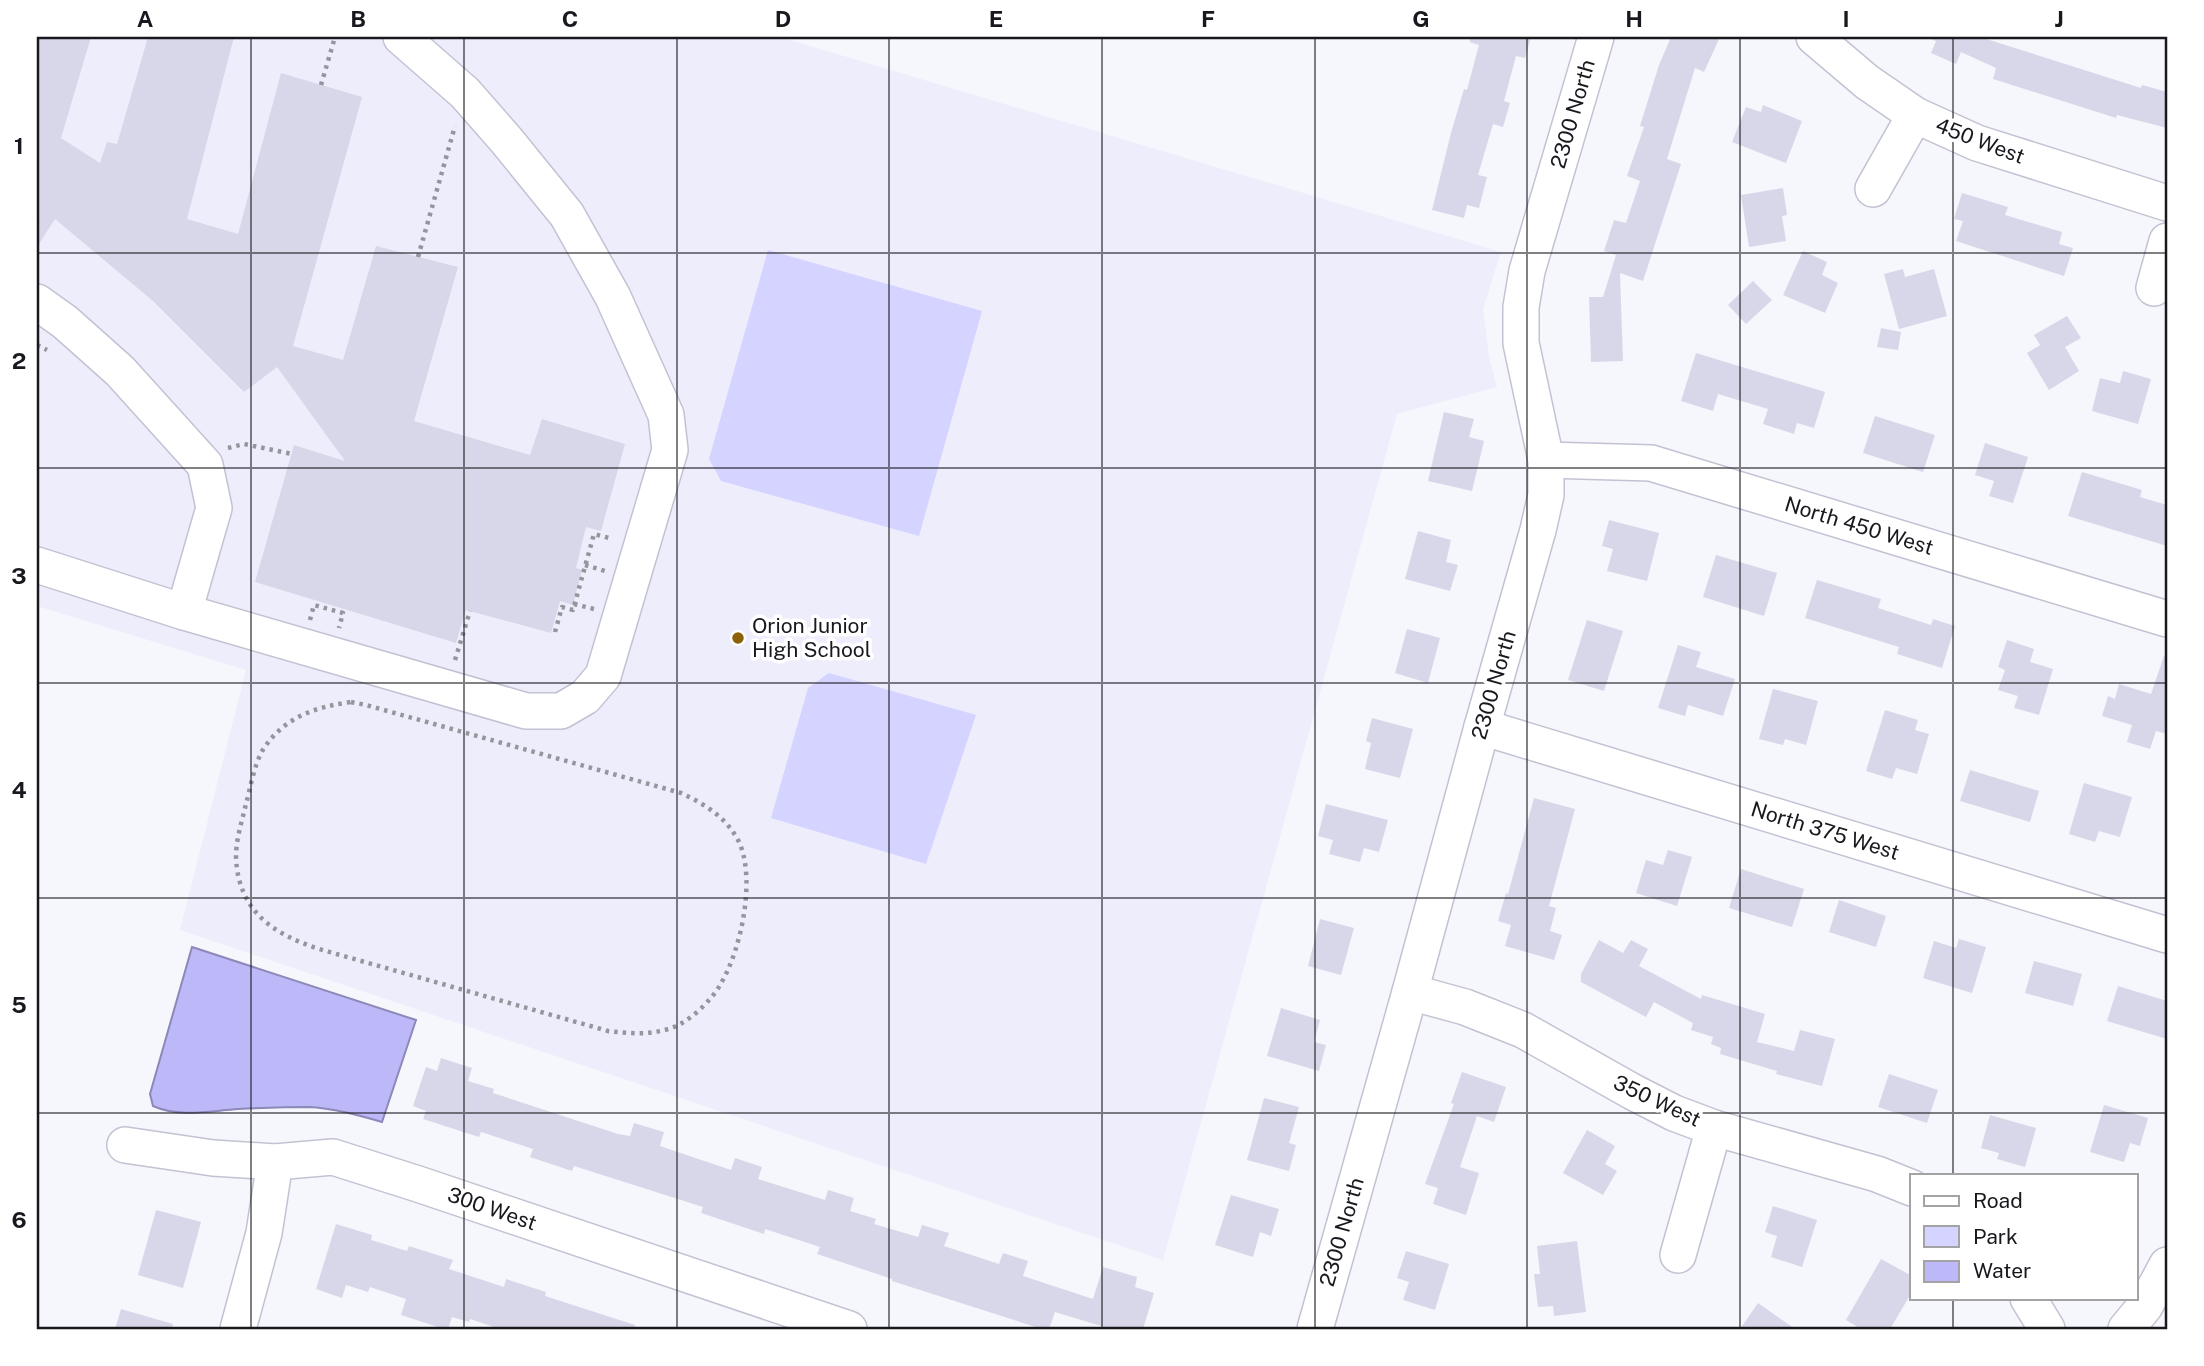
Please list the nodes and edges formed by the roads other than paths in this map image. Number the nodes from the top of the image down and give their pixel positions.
1 (401, 37) edge
2 (1596, 37) edge
3 (1814, 37) edge
4 (1914, 115) junction
5 (1873, 189) dead end
6 (2167, 203) edge
7 (2167, 241) edge
8 (2154, 288) dead end
9 (37, 302) edge
10 (1546, 460) junction
11 (37, 565) edge
12 (184, 612) junction
13 (2167, 619) edge
14 (1482, 727) junction
15 (2167, 935) edge
16 (1410, 992) junction
17 (1714, 1128) junction
18 (125, 1145) dead end
19 (275, 1162) junction
20 (1910, 1187) edge
21 (1678, 1255) dead end
22 (2167, 1265) edge
23 (2029, 1300) edge
24 (238, 1329) edge
25 (849, 1329) edge
26 (1315, 1329) edge
27 (2047, 1329) edge
28 (2126, 1329) edge

1 - 12 street
2 - 10 street, 2300 North
3 - 4 street, 450 West
4 - 5 street
4 - 6 street, 450 West
7 - 8 street
9 - 12 street
10 - 13 street, North 450 West
10 - 14 street, 2300 North
11 - 12 street
14 - 15 street, North 375 West
14 - 16 street, 2300 North
16 - 17 street, 350 West
16 - 26 street, 2300 North
17 - 20 street, 350 West
17 - 21 street
18 - 19 street, 300 West
19 - 24 street
19 - 25 street, 300 West
22 - 28 street
23 - 27 street

